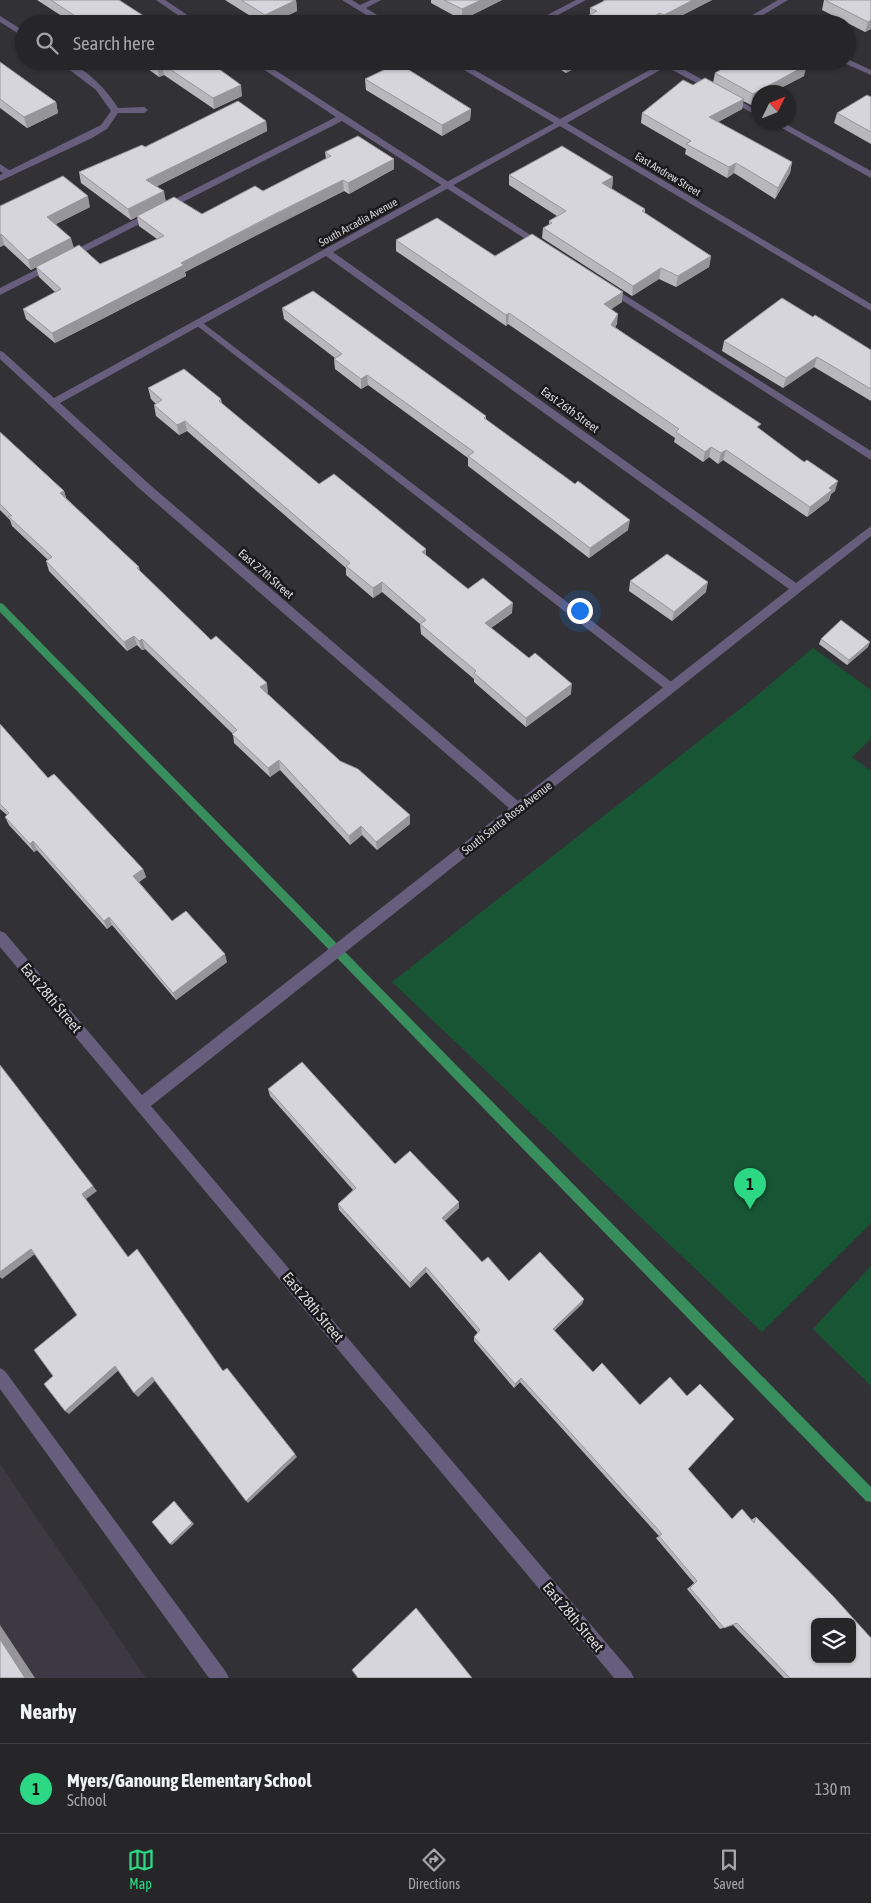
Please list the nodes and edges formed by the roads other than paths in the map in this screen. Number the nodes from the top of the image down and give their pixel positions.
1 (160, 0) edge
2 (346, 0) edge
3 (377, 0) edge
4 (582, 0) edge
5 (784, 0) edge
6 (360, 8) junction
7 (183, 15) edge
8 (372, 15) edge
9 (552, 15) edge
10 (756, 15) edge
11 (0, 18) edge
12 (15, 29) edge
13 (856, 66) edge
14 (75, 70) edge
15 (269, 70) edge
16 (470, 70) edge
17 (657, 70) edge
18 (682, 70) edge
19 (871, 73) edge
20 (144, 110) dead end
21 (751, 110) edge
22 (115, 111) junction
23 (342, 117) junction
24 (561, 123) junction
25 (789, 130) edge
26 (0, 167) edge
27 (9, 174) junction
28 (871, 175) edge
29 (0, 178) edge
30 (448, 185) junction
31 (548, 249) edge
32 (328, 252) junction
33 (597, 281) edge
34 (0, 292) edge
35 (871, 308) edge
36 (199, 323) junction
37 (0, 354) edge
38 (53, 402) junction
39 (871, 456) edge
40 (871, 530) edge
41 (797, 589) junction
42 (670, 687) junction
43 (518, 809) junction
44 (0, 937) edge
45 (142, 1104) junction
46 (0, 1376) edge
47 (220, 1678) edge
48 (625, 1678) edge

1 - 7 street
2 - 6 street
3 - 6 street
4 - 9 street
5 - 10 street
6 - 8 street
11 - 12 street
13 - 19 street
14 - 22 street
15 - 23 street
16 - 24 street, East Andrew Street
17 - 24 street, South Arcadia Avenue
18 - 21 street
20 - 22 street
22 - 27 street
23 - 30 street
23 - 34 street
24 - 30 street, South Arcadia Avenue
24 - 35 street, East Andrew Street
25 - 28 street
26 - 27 street
27 - 29 street
30 - 31 street
30 - 32 street, South Arcadia Avenue
32 - 36 street, South Arcadia Avenue
32 - 41 street, East 26th Street
33 - 39 street
36 - 38 street, South Arcadia Avenue
36 - 42 street
37 - 38 street, East 27th Street
38 - 43 street, East 27th Street
40 - 41 street, South Santa Rosa Avenue
41 - 42 street, South Santa Rosa Avenue
42 - 43 street, South Santa Rosa Avenue
43 - 45 street, South Santa Rosa Avenue
44 - 45 street, East 28th Street
45 - 48 street, East 28th Street
46 - 47 street

